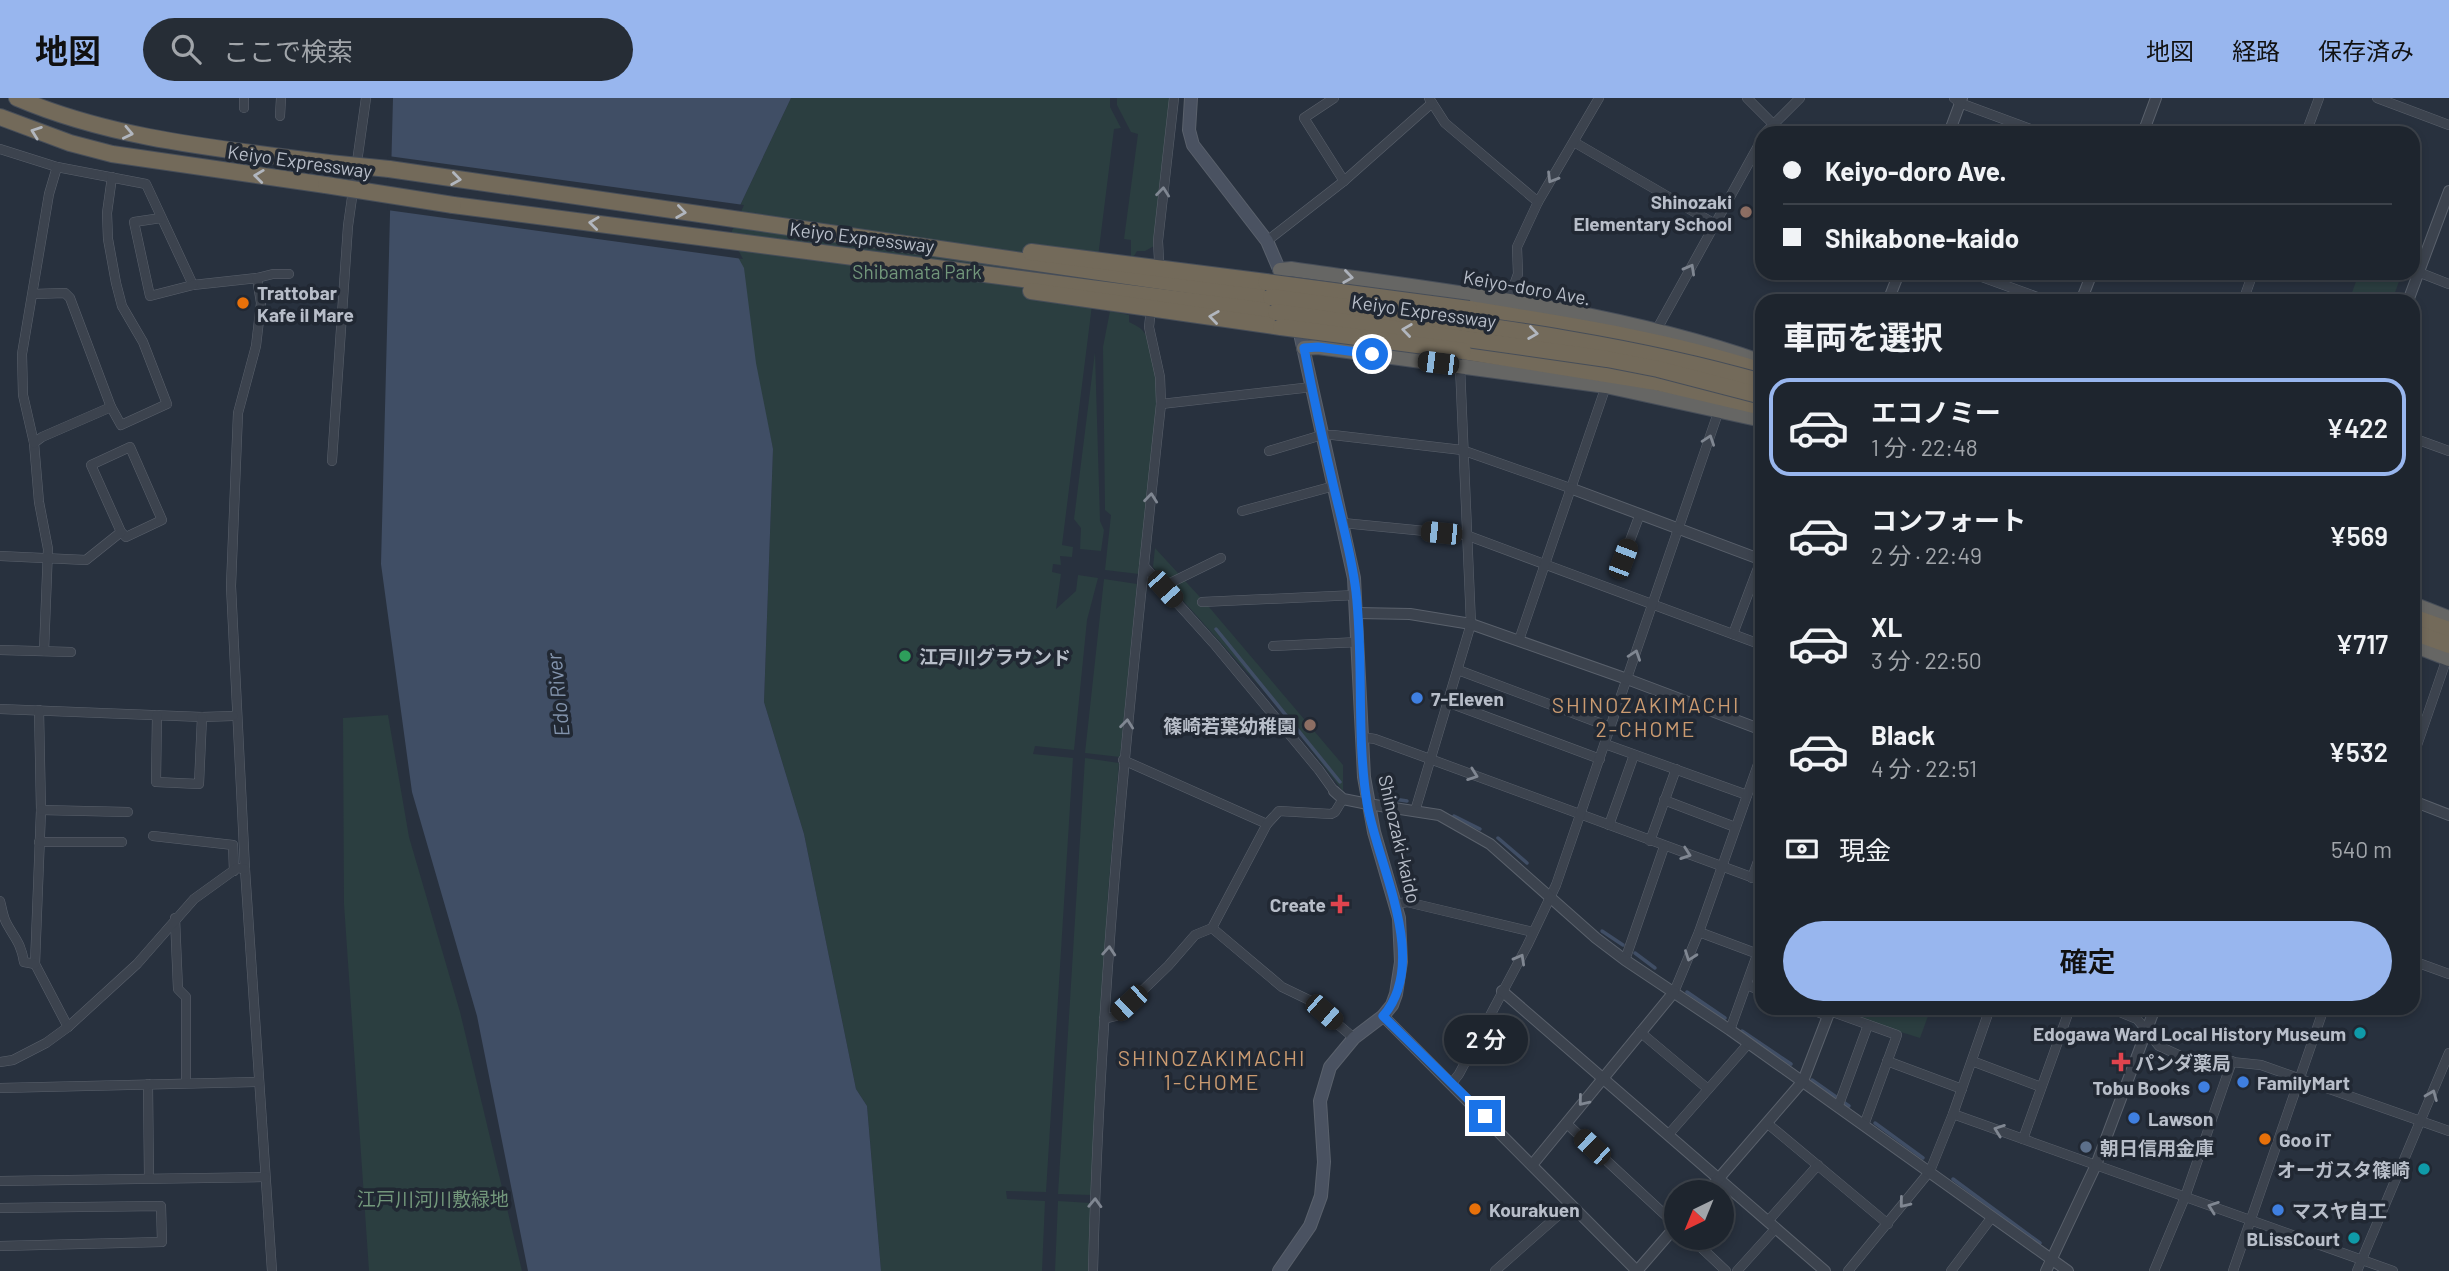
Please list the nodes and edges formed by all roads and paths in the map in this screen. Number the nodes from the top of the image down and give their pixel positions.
1 (17, 98) edge
2 (281, 98) edge
3 (366, 98) edge
4 (1174, 98) edge
5 (1191, 98) edge
6 (1334, 98) edge
7 (1599, 98) edge
8 (1747, 98) edge
9 (1800, 98) edge
10 (2156, 98) edge
11 (2319, 98) edge
12 (2377, 98) edge
13 (1431, 100) edge
14 (1959, 100) edge
15 (280, 116) dead end
16 (0, 117) edge
17 (1773, 124) joint
18 (2449, 125) edge
19 (1951, 126) edge
20 (2024, 126) edge
21 (2146, 126) edge
22 (2308, 126) edge
23 (1574, 142) junction
24 (0, 149) edge
25 (1755, 152) edge
26 (57, 167) junction
27 (112, 177) junction
28 (1344, 181) junction
29 (2449, 191) edge
30 (1538, 202) junction
31 (161, 218) junction
32 (1715, 224) junction
33 (1267, 241) junction
34 (1160, 260) dead end
35 (2420, 262) edge
36 (1281, 273) joint
37 (2420, 273) edge
38 (289, 274) dead end
39 (257, 278) junction
40 (1990, 280) edge
41 (1125, 284) junction
42 (2449, 284) edge
43 (193, 285) junction
44 (33, 294) junction
45 (2029, 294) edge
46 (1508, 302) junction
47 (1274, 304) junction
48 (1150, 318) dead end
49 (1657, 329) junction
50 (1303, 343) joint
51 (1461, 358) junction
52 (1755, 360) edge
53 (1755, 369) edge
54 (1755, 380) edge
55 (1606, 386) junction
56 (1312, 387) junction
57 (1755, 394) edge
58 (1161, 404) junction
59 (1755, 405) edge
60 (111, 407) junction
61 (1719, 410) junction
62 (1755, 418) edge
63 (1322, 435) junction
64 (2420, 441) edge
65 (34, 443) junction
66 (1462, 450) junction
67 (1269, 451) dead end
68 (2449, 451) edge
69 (332, 461) dead end
70 (1334, 486) junction
71 (1570, 488) junction
72 (1242, 511) dead end
73 (1640, 514) junction
74 (1343, 523) junction
75 (1679, 529) junction
76 (121, 532) junction
77 (1466, 535) junction
78 (0, 556) edge
79 (47, 558) junction
80 (1221, 558) dead end
81 (1755, 558) edge
82 (1623, 559) dead end
83 (1544, 564) junction
84 (1144, 566) junction
85 (1755, 576) edge
86 (1162, 587) junction
87 (1356, 595) junction
88 (1202, 603) dead end
89 (1653, 604) junction
90 (2420, 607) edge
91 (1357, 613) junction
92 (2449, 618) edge
93 (2420, 620) edge
94 (1471, 624) junction
95 (2449, 630) edge
96 (1733, 634) junction
97 (2420, 636) edge
98 (1519, 640) junction
99 (1359, 642) junction
100 (1755, 642) edge
101 (1273, 646) dead end
102 (2420, 647) edge
103 (0, 650) edge
104 (44, 652) junction
105 (71, 652) dead end
106 (2448, 654) edge
107 (1458, 670) junction
108 (1627, 679) junction
109 (1447, 702) junction
110 (0, 709) edge
111 (40, 710) junction
112 (157, 715) junction
113 (233, 716) dead end
114 (202, 717) junction
115 (2420, 724) edge
116 (1610, 727) junction
117 (1755, 727) edge
118 (1362, 737) junction
119 (1605, 744) junction
120 (1634, 755) junction
121 (1430, 759) junction
122 (1600, 759) junction
123 (1124, 760) junction
124 (1676, 769) junction
125 (1755, 773) edge
126 (1334, 791) joint
127 (1747, 795) junction
128 (1343, 799) junction
129 (1664, 800) junction
130 (1368, 804) junction
131 (2420, 804) edge
132 (41, 810) junction
133 (1415, 811) junction
134 (128, 812) dead end
135 (1580, 815) junction
136 (2449, 815) edge
137 (1267, 824) junction
138 (1609, 825) junction
139 (1735, 827) junction
140 (153, 836) dead end
141 (1650, 841) junction
142 (39, 842) junction
143 (122, 842) dead end
144 (1664, 847) junction
145 (1722, 866) junction
146 (245, 869) junction
147 (1755, 870) edge
148 (234, 871) junction
149 (1752, 878) junction
150 (1755, 879) edge
151 (1550, 897) junction
152 (0, 901) edge
153 (1396, 904) junction
154 (176, 918) junction
155 (1212, 928) junction
156 (1533, 932) junction
157 (1699, 932) junction
158 (1755, 953) edge
159 (1625, 960) junction
160 (1755, 962) edge
161 (36, 964) junction
162 (2420, 964) edge
163 (2449, 974) edge
164 (1747, 985) junction
165 (1755, 988) edge
166 (1502, 991) junction
167 (1674, 992) junction
168 (1829, 1015) edge
169 (1839, 1015) edge
170 (1988, 1015) edge
171 (2067, 1015) edge
172 (2129, 1015) edge
173 (2152, 1015) edge
174 (2322, 1015) edge
175 (1383, 1016) junction
176 (1104, 1019) junction
177 (1868, 1025) junction
178 (68, 1027) junction
179 (1730, 1030) junction
180 (2147, 1030) junction
181 (1640, 1032) junction
182 (1354, 1038) junction
183 (1748, 1044) junction
184 (2449, 1052) edge
185 (1972, 1060) junction
186 (1887, 1061) junction
187 (2232, 1061) junction
188 (0, 1062) edge
189 (2300, 1077) junction
190 (1602, 1078) junction
191 (259, 1082) junction
192 (1803, 1082) junction
193 (186, 1083) junction
194 (1452, 1083) junction
195 (148, 1084) junction
196 (2041, 1087) junction
197 (0, 1088) edge
198 (1709, 1089) junction
199 (1962, 1089) junction
200 (1838, 1107) junction
201 (1953, 1114) junction
202 (2421, 1121) junction
203 (1566, 1123) junction
204 (1768, 1124) junction
205 (1864, 1125) junction
206 (2449, 1131) edge
207 (1668, 1135) junction
208 (2023, 1139) junction
209 (1532, 1165) junction
210 (2096, 1165) junction
211 (1818, 1166) junction
212 (1930, 1171) junction
213 (265, 1177) junction
214 (149, 1178) junction
215 (1719, 1178) junction
216 (0, 1181) edge
217 (2185, 1197) junction
218 (1571, 1203) junction
219 (0, 1208) edge
220 (1664, 1214) edge
221 (1992, 1217) junction
222 (2251, 1221) junction
223 (1772, 1224) junction
224 (1888, 1224) junction
225 (1664, 1239) edge
226 (0, 1246) edge
227 (1704, 1250) edge
228 (2053, 1259) junction
229 (2362, 1259) junction
230 (272, 1271) edge
231 (1093, 1271) edge
232 (1279, 1271) edge
233 (1495, 1271) edge
234 (1637, 1271) edge
235 (1726, 1271) edge
236 (1737, 1271) edge
237 (1825, 1271) edge
238 (1848, 1271) edge
239 (1951, 1271) edge
240 (2046, 1271) edge
241 (2068, 1271) edge
242 (2154, 1271) edge
243 (2233, 1271) edge
244 (2357, 1271) edge
245 (2393, 1271) edge

1 -> 41 highway, Keiyo Expressway, bridge
2 - 15 street
3 - 69 street
34 -> 4 street
5 - 33 main road
6 - 28 street
7 - 23 street
8 - 17 street
9 - 17 street
10 - 21 street
11 - 22 street
12 - 18 street
13 - 28 street
13 - 30 street
14 - 19 street
14 - 20 street
41 -> 16 highway, Keiyo Expressway, bridge
23 -> 30 street
23 - 32 street
24 - 26 street
25 - 32 street
26 - 27 street
26 - 44 street
27 - 31 street
27 - 60 street
28 - 33 street
29 - 35 street
30 - 46 street
31 - 43 street
31 - 43 street
49 -> 32 street
33 - 36 main road
36 -> 46 highway, Keiyo-doro Ave.
37 - 42 street
38 - 39 street
39 - 43 street
39 - 146 street
40 - 45 street
47 -> 41 highway
41 - 47 highway
44 - 60 street
44 - 65 street
46 - 49 highway, Keiyo-doro Ave.
47 - 51 highway, bridge
47 - 53 highway, bridge
47 -> 54 highway, Keiyo Expressway, bridge
57 -> 47 highway, Keiyo Expressway, bridge
48 - 58 street
49 - 52 highway, Keiyo-doro Ave.
50 - 51 highway
50 - 56 main road, Shinozaki-kaido
51 - 55 highway
51 - 59 highway
51 - 66 street
55 - 61 highway
55 - 71 street
56 - 58 street
56 - 63 main road, Shinozaki-kaido
84 -> 58 street
60 - 65 street
61 - 62 highway
75 -> 61 street
63 - 66 street
63 - 67 street
63 - 70 main road, Shinozaki-kaido
64 - 68 street
65 - 79 street
66 - 71 street
66 - 77 street
70 - 72 street
70 - 74 main road, Shinozaki-kaido
71 - 73 street
71 - 83 street
73 - 75 street
73 - 82 street
74 - 77 street
74 - 87 main road, Shinozaki-kaido
75 - 81 street
75 - 89 street
76 - 76 street
76 - 79 street
77 - 83 street
77 - 94 street
78 - 79 street
79 - 104 street
80 - 86 street
83 - 89 street
83 - 98 street
84 - 86 street
123 -> 84 street
85 - 96 street
86 - 126 street
87 - 88 street
87 - 91 main road, Shinozaki-kaido
89 - 96 street
108 -> 89 street
90 - 92 highway
91 - 94 street
91 - 99 main road, Shinozaki-kaido
93 - 95 highway
94 - 98 street
94 - 107 street
96 - 100 street
97 - 106 highway
98 - 108 street
99 - 101 street
99 - 118 main road, Shinozaki-kaido
102 - 106 highway
103 - 104 street
104 - 105 street
106 - 115 street
107 - 109 street
107 - 116 street
108 - 116 street
108 - 117 street
109 - 121 street
109 - 122 street
110 - 111 street
111 - 112 street
111 - 132 street
112 - 114 street
112 - 114 street
113 - 114 street
116 - 119 street
118 - 121 street
118 - 130 main road, Shinozaki-kaido
119 - 120 street
119 - 122 street
120 - 124 street
120 - 138 street
121 - 133 street
121 -> 135 street
122 - 135 street
123 - 137 street
176 -> 123 street
124 - 127 street
124 - 129 street
125 - 127 street
126 - 128 street
127 - 139 street
128 - 130 street
128 - 137 street
129 - 139 street
129 - 141 street
130 - 133 street
130 - 153 main road, Shinozaki-kaido
131 - 136 street
132 - 134 street
132 - 142 street
133 - 151 street
135 - 138 street
135 - 151 street
137 - 155 street
138 - 141 street
139 - 145 street
140 - 148 street
141 - 144 street
142 - 143 street
142 - 161 street
144 -> 145 street
144 - 159 street
145 - 149 street
145 - 157 street
146 - 148 street
146 - 191 street
147 - 149 street
148 - 154 street
149 - 150 street
151 - 156 street
151 - 159 street
152 - 161 street
153 - 156 street
153 - 175 main road, Shinozaki-kaido
154 - 178 street
154 - 193 street
155 - 176 street
155 - 182 street
166 -> 156 street
157 - 158 street
157 -> 167 street
159 - 167 street
160 - 164 street
161 - 178 street
162 - 163 street
164 - 165 street
164 - 179 street
166 - 190 street
166 - 194 street
167 - 179 street
167 - 181 street
168 - 192 street
169 - 177 street
170 - 185 street
171 - 196 street
172 - 180 street
173 - 180 street
174 - 189 street
175 - 182 main road, Shinozaki-kaido
175 - 194 street
231 -> 176 street
177 - 186 street
177 - 200 street
178 - 188 street
179 - 183 street
180 - 187 street
180 - 210 street
181 - 190 street
181 - 198 street
182 - 232 main road, Shinozaki-kaido
183 - 192 street
183 - 198 street
202 -> 184 street
185 - 196 street
185 - 199 street
186 - 199 street
186 - 205 street
187 - 189 street
187 - 217 street
189 - 202 street
189 - 222 street
190 -> 203 street
190 - 207 street
191 - 193 street
191 - 213 street
192 - 200 street
192 - 204 street
193 - 195 street
194 - 209 street
195 - 197 street
195 - 214 street
196 - 208 street
198 - 207 street
199 - 201 street
200 - 205 street
208 -> 201 street
201 - 212 street
202 - 206 street
202 - 229 street
203 - 209 street
203 - 220 street
204 - 211 street
204 - 215 street
205 - 212 street
207 - 215 street
208 - 210 street
209 - 218 street
210 - 217 street
210 - 228 street
211 - 223 street
211 - 224 street
212 - 221 street
212 -> 224 street
213 - 214 street
213 - 230 street
214 - 216 street
215 - 223 street
222 -> 217 street
217 - 242 street
218 - 233 street
218 - 234 street
219 - 226 street
221 - 228 street
221 - 239 street
222 - 229 street
222 - 243 street
223 - 236 street
223 - 237 street
224 - 238 street
225 - 234 street
227 - 235 street
228 - 240 street
228 - 241 street
229 - 244 street
229 - 245 street

